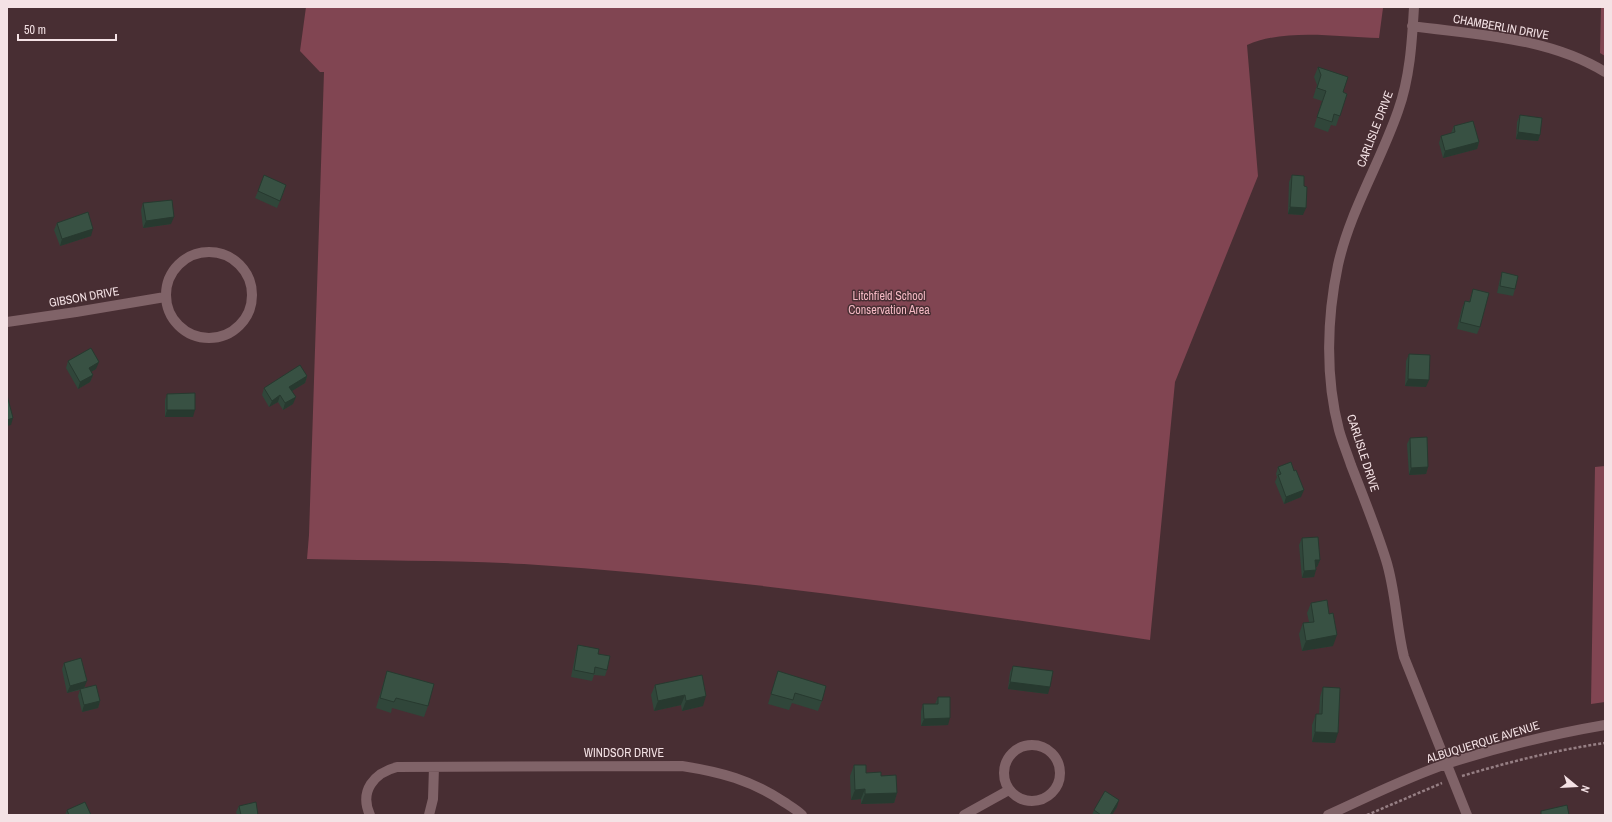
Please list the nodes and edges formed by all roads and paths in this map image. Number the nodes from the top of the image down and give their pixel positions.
1 (1414, 7) edge
2 (1412, 26) junction
3 (1605, 72) edge
4 (165, 296) junction
5 (7, 322) edge
6 (1605, 725) edge
7 (1605, 743) edge
8 (1448, 764) junction
9 (434, 766) junction
10 (1453, 778) junction
11 (1009, 790) junction
12 (370, 815) edge
13 (429, 815) edge
14 (802, 815) edge
15 (964, 815) edge
16 (1328, 815) edge
17 (1367, 815) edge
18 (1467, 815) edge

1 - 2 street, CARLISLE DRIVE
2 - 3 street, CHAMBERLIN DRIVE
2 - 8 street, CARLISLE DRIVE
4 - 4 street
4 - 5 street, GIBSON DRIVE
6 - 8 street, ALBUQUERQUE AVENUE
7 - 10 path
8 - 10 street, CARLISLE DRIVE
8 - 16 street, ALBUQUERQUE AVENUE
9 - 12 street, WINDSOR DRIVE
9 - 13 street
9 - 14 street, WINDSOR DRIVE
10 - 17 path
10 - 18 street, CARLISLE DRIVE
11 - 11 street
11 - 15 street

